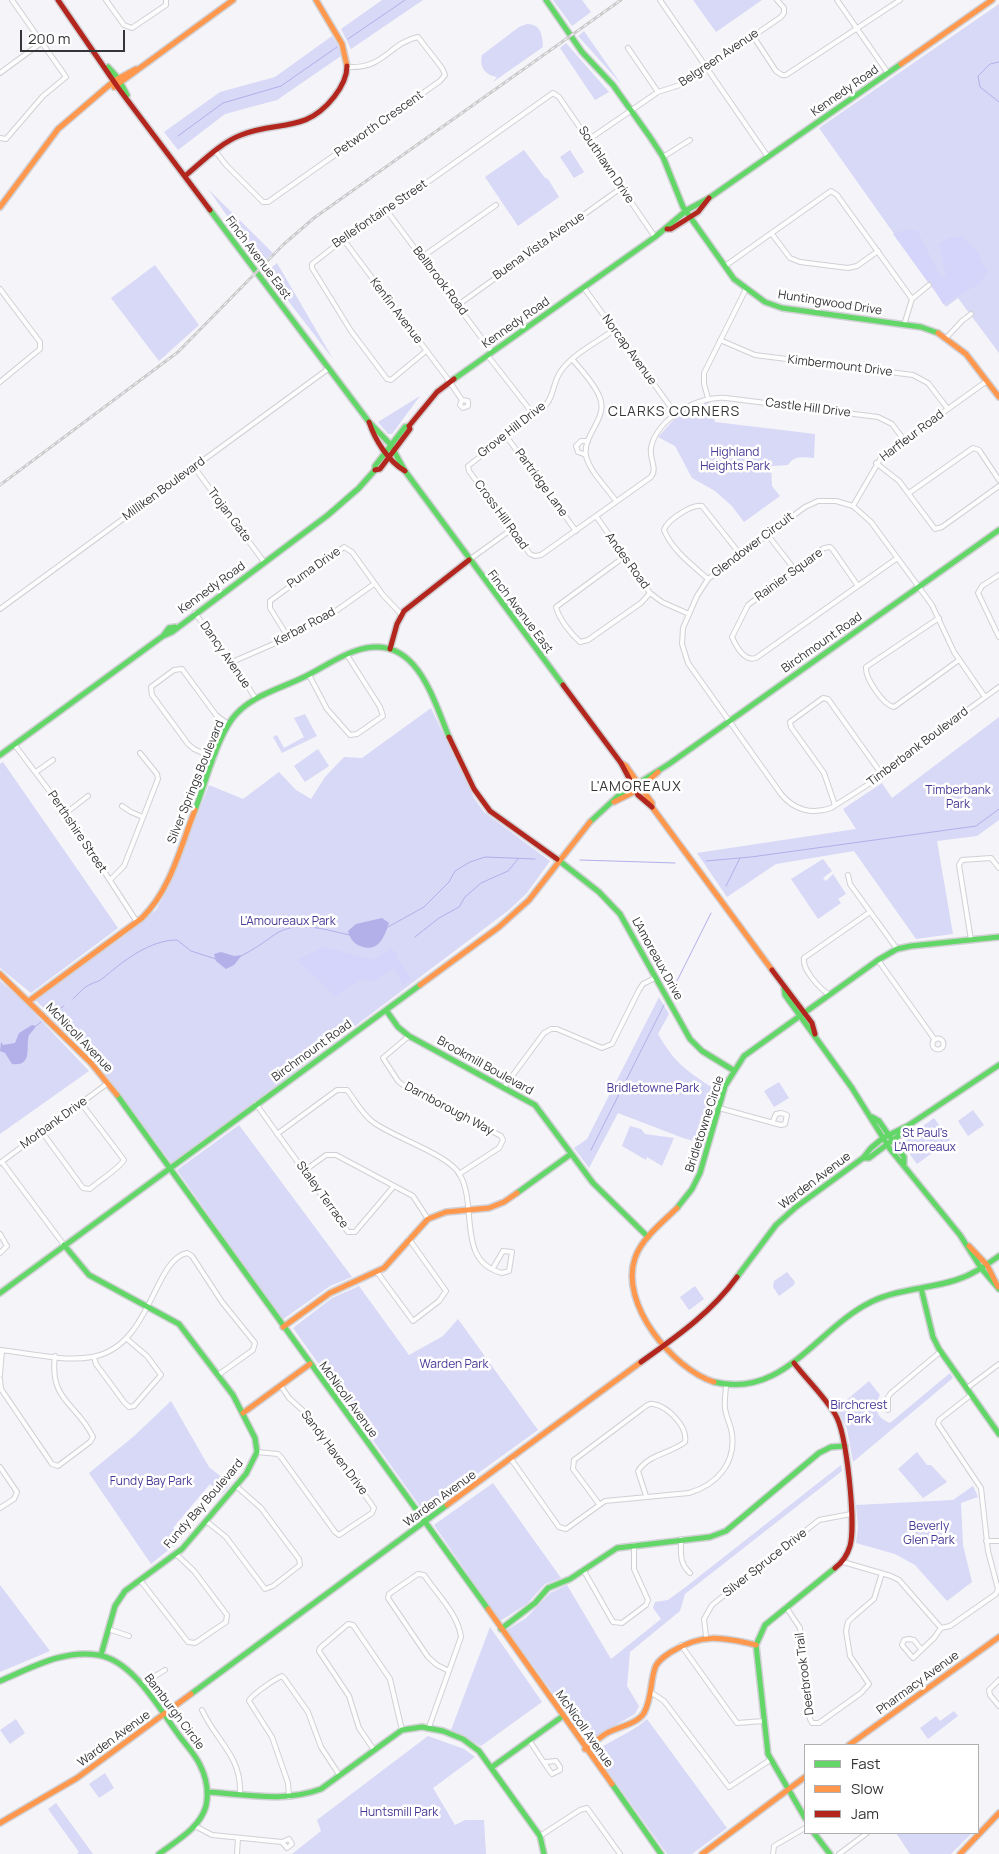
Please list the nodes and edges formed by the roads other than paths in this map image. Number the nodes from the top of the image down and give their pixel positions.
1 (12, 0) edge
2 (58, 0) edge
3 (106, 0) edge
4 (166, 0) edge
5 (233, 0) edge
6 (316, 0) edge
7 (546, 0) edge
8 (660, 0) edge
9 (778, 0) edge
10 (837, 0) edge
11 (900, 0) edge
12 (992, 0) edge
13 (858, 29) junction
14 (753, 36) junction
15 (41, 43) junction
16 (628, 48) dead end
17 (348, 67) junction
18 (707, 68) junction
19 (0, 73) edge
20 (888, 73) junction
21 (117, 82) junction
22 (658, 92) junction
23 (556, 94) joint
24 (631, 110) junction
25 (0, 138) edge
26 (588, 140) junction
27 (690, 140) dead end
28 (216, 152) junction
29 (768, 156) junction
30 (663, 157) junction
31 (185, 176) junction
32 (621, 188) junction
33 (496, 205) dead end
34 (0, 208) edge
35 (387, 210) junction
36 (688, 214) junction
37 (772, 234) junction
38 (655, 237) junction
39 (343, 239) junction
40 (878, 251) junction
41 (422, 257) junction
42 (725, 266) junction
43 (929, 285) dead end
44 (584, 288) junction
45 (0, 289) edge
46 (746, 289) junction
47 (912, 299) junction
48 (458, 304) junction
49 (971, 314) dead end
50 (904, 325) junction
51 (614, 330) junction
52 (948, 338) junction
53 (720, 340) junction
54 (426, 351) junction
55 (490, 354) junction
56 (573, 360) junction
57 (328, 369) junction
58 (987, 381) junction
59 (0, 382) edge
60 (450, 383) junction
61 (999, 397) edge
62 (708, 398) junction
63 (462, 400) dead end
64 (948, 409) junction
65 (675, 413) junction
66 (534, 415) junction
67 (369, 422) junction
68 (409, 426) junction
69 (506, 436) junction
70 (904, 440) junction
71 (588, 441) junction
72 (390, 446) junction
73 (393, 451) junction
74 (387, 454) junction
75 (586, 455) junction
76 (876, 463) junction
77 (468, 466) joint
78 (194, 467) junction
79 (404, 471) junction
80 (999, 480) edge
81 (999, 486) edge
82 (909, 493) junction
83 (616, 501) junction
84 (853, 506) junction
85 (596, 516) junction
86 (512, 529) junction
87 (999, 530) edge
88 (576, 531) junction
89 (767, 534) junction
90 (740, 554) junction
91 (541, 555) joint
92 (624, 557) junction
93 (896, 559) junction
94 (469, 560) junction
95 (264, 562) junction
96 (794, 570) junction
97 (999, 575) edge
98 (708, 579) junction
99 (374, 584) junction
100 (858, 586) junction
101 (918, 588) junction
102 (650, 593) junction
103 (0, 609) edge
104 (195, 613) junction
105 (402, 614) junction
106 (689, 614) junction
107 (939, 618) junction
108 (288, 637) junction
109 (999, 637) edge
110 (390, 649) junction
111 (347, 655) junction
112 (959, 660) junction
113 (232, 662) junction
114 (309, 675) junction
115 (999, 687) edge
116 (985, 697) junction
117 (255, 698) junction
118 (730, 721) junction
119 (228, 724) junction
120 (14, 744) junction
121 (140, 753) dead end
122 (0, 755) edge
123 (214, 758) junction
124 (53, 760) dead end
125 (621, 764) junction
126 (36, 772) junction
127 (883, 776) junction
128 (639, 784) junction
129 (634, 788) junction
130 (88, 796) dead end
131 (835, 805) junction
132 (122, 806) dead end
133 (652, 807) junction
134 (66, 813) junction
135 (143, 817) junction
136 (559, 860) junction
137 (999, 868) edge
138 (848, 875) dead end
139 (110, 880) junction
140 (870, 912) junction
141 (137, 922) junction
142 (999, 937) edge
143 (971, 940) junction
144 (897, 949) junction
145 (878, 960) junction
146 (0, 974) edge
147 (656, 978) junction
148 (784, 988) junction
149 (830, 995) junction
150 (29, 1001) junction
151 (386, 1010) junction
152 (805, 1013) junction
153 (799, 1016) junction
154 (815, 1034) junction
155 (409, 1036) junction
156 (935, 1040) dead end
157 (999, 1065) edge
158 (733, 1070) junction
159 (108, 1083) junction
160 (504, 1087) junction
161 (81, 1103) junction
162 (256, 1104) junction
163 (719, 1108) junction
164 (872, 1117) junction
165 (773, 1121) dead end
166 (42, 1132) junction
167 (277, 1134) junction
168 (890, 1138) junction
169 (885, 1142) junction
170 (572, 1154) junction
171 (1, 1162) edge
172 (904, 1164) junction
173 (170, 1168) junction
174 (304, 1171) junction
175 (460, 1174) junction
176 (394, 1186) junction
177 (468, 1210) junction
178 (428, 1219) junction
179 (0, 1234) edge
180 (648, 1237) junction
181 (409, 1239) junction
182 (966, 1244) junction
183 (64, 1245) junction
184 (0, 1253) edge
185 (999, 1256) edge
186 (987, 1265) junction
187 (493, 1268) junction
188 (981, 1268) junction
189 (377, 1272) junction
190 (921, 1288) junction
191 (999, 1289) edge
192 (0, 1292) edge
193 (148, 1306) junction
194 (283, 1327) junction
195 (126, 1339) junction
196 (664, 1345) junction
197 (1, 1350) edge
198 (940, 1352) junction
199 (55, 1356) junction
200 (94, 1357) junction
201 (794, 1363) junction
202 (310, 1364) junction
203 (999, 1364) edge
204 (0, 1375) edge
205 (218, 1375) junction
206 (0, 1380) edge
207 (726, 1385) junction
208 (281, 1386) junction
209 (967, 1388) junction
210 (971, 1395) junction
211 (888, 1410) dead end
212 (243, 1413) junction
213 (999, 1434) edge
214 (845, 1446) junction
215 (257, 1452) junction
216 (511, 1459) junction
217 (0, 1467) edge
218 (236, 1486) junction
219 (646, 1496) junction
220 (599, 1504) junction
221 (0, 1508) edge
222 (851, 1514) junction
223 (206, 1521) junction
224 (425, 1522) junction
225 (681, 1540) junction
226 (986, 1541) junction
227 (999, 1541) edge
228 (634, 1545) junction
229 (176, 1554) junction
230 (843, 1562) junction
231 (584, 1571) junction
232 (690, 1573) dead end
233 (882, 1573) junction
234 (140, 1580) junction
235 (786, 1607) junction
236 (941, 1628) junction
237 (108, 1629) junction
238 (501, 1630) junction
239 (129, 1636) dead end
240 (706, 1636) junction
241 (999, 1637) edge
242 (681, 1645) junction
243 (756, 1645) junction
244 (921, 1649) junction
245 (101, 1655) junction
246 (165, 1670) dead end
247 (449, 1671) junction
248 (999, 1680) edge
249 (0, 1681) edge
250 (142, 1684) junction
251 (652, 1693) junction
252 (999, 1706) edge
253 (202, 1710) dead end
254 (164, 1715) junction
255 (563, 1716) junction
256 (764, 1721) junction
257 (430, 1727) junction
258 (402, 1730) junction
259 (529, 1740) junction
260 (851, 1744) edge
261 (585, 1749) junction
262 (374, 1750) junction
263 (770, 1760) junction
264 (546, 1762) dead end
265 (492, 1767) junction
266 (340, 1776) junction
267 (804, 1778) edge
268 (789, 1789) junction
269 (207, 1792) junction
270 (240, 1794) junction
271 (289, 1798) junction
272 (999, 1812) edge
273 (804, 1816) edge
274 (0, 1824) edge
275 (196, 1826) junction
276 (804, 1829) edge
277 (815, 1834) edge
278 (866, 1834) edge
279 (979, 1834) edge
280 (979, 1834) edge
281 (540, 1836) junction
282 (238, 1838) junction
283 (282, 1842) dead end
284 (158, 1854) edge
285 (237, 1854) edge
286 (544, 1854) edge
287 (620, 1854) edge
288 (661, 1854) edge
289 (702, 1854) edge
290 (773, 1854) edge
291 (830, 1854) edge
292 (839, 1854) edge
293 (960, 1854) edge

1 - 15 street
2 - 21 street, Finch Avenue East
3 - 4 street
5 - 21 street
6 - 17 street
7 - 24 street, Huntingwood Drive
8 - 18 street
9 - 14 street, Belgreen Avenue
10 - 13 street
11 - 13 street
12 - 20 street, Kennedy Road
13 - 14 street
13 - 20 street
14 - 18 street, Belgreen Avenue
15 - 19 street
15 - 25 street
16 - 22 street
17 - 28 street
17 - 28 street, Petworth Crescent
18 - 22 street, Belgreen Avenue
18 - 29 street
20 - 29 street, Kennedy Road
21 - 31 street, Finch Avenue East
21 - 34 street
22 - 24 street, Belgreen Avenue
23 - 26 street, Southlawn Drive
23 - 35 street, Bellefontaine Street
24 - 26 street, Belgreen Avenue
24 - 30 street, Huntingwood Drive
26 - 32 street, Southlawn Drive
27 - 30 street
28 - 31 street
29 - 36 street, Kennedy Road
30 - 36 street, Huntingwood Drive
31 - 57 street, Finch Avenue East
32 - 38 street, Southlawn Drive
32 - 48 street, Buena Vista Avenue
33 - 41 street
35 - 39 street, Bellefontaine Street
35 - 41 street, Bellbrook Road
36 - 38 street, Kennedy Road
36 - 42 street, Huntingwood Drive
37 - 40 street
37 - 40 street
37 - 42 street
38 - 44 street, Kennedy Road
39 - 54 street, Kenfin Avenue
39 - 54 street, Bellefontaine Street
40 - 47 street
41 - 48 street, Bellbrook Road
42 - 46 street, Huntingwood Drive
43 - 47 street
44 - 51 street, Norcap Avenue
44 - 55 street, Kennedy Road
45 - 59 street
46 - 50 street, Huntingwood Drive
46 - 53 street
47 - 50 street
48 - 55 street, Bellbrook Road
49 - 52 street
50 - 52 street, Huntingwood Drive
51 - 56 street, Grove Hill Drive
51 - 65 street, Norcap Avenue
52 - 58 street, Huntingwood Drive
53 - 62 street
53 - 64 street, Kimbermount Drive
54 - 60 street, Kenfin Avenue
55 - 60 street, Kennedy Road
55 - 66 street, Bellbrook Road
56 - 66 street, Grove Hill Drive
56 - 71 street
57 - 67 street, Finch Avenue East
57 - 78 street, Milliken Boulevard
58 - 61 street, Huntingwood Drive
58 - 64 street, Harfleur Road
60 - 63 street, Kenfin Avenue
60 - 68 street, Kennedy Road
62 - 65 street, Castle Hill Drive
62 - 70 street, Castle Hill Drive
64 - 70 street, Harfleur Road
65 - 83 street, Castle Hill Drive
66 - 69 street, Grove Hill Drive
67 - 72 street, Finch Avenue East
67 - 74 street, Finch Avenue East
68 - 72 street, Kennedy Road
68 - 73 street, Kennedy Road
69 - 77 street, Grove Hill Drive
69 - 88 street, Partridge Lane
70 - 76 street, Harfleur Road
71 - 75 street
71 - 75 street
72 - 73 street, Finch Avenue East
72 - 74 street, Kennedy Road
73 - 74 street, Kennedy Road
73 - 79 street, Finch Avenue East
74 - 79 street, Finch Avenue East
74 - 95 street, Kennedy Road
75 - 83 street
76 - 82 street
76 - 84 street, Harfleur Road
77 - 86 street, Cross Hill Road
78 - 95 street, Trojan Gate
78 - 103 street, Milliken Boulevard
79 - 94 street, Finch Avenue East
80 - 82 street
81 - 82 street
83 - 85 street, Castle Hill Drive
84 - 89 street, Glendower Circuit
84 - 93 street, Glendower Circuit
85 - 88 street, Castle Hill Drive
85 - 92 street, Andes Road
86 - 91 street, Cross Hill Road
86 - 94 street
87 - 101 street, Birchmount Road
88 - 91 street, Castle Hill Drive
89 - 90 street, Glendower Circuit
89 - 96 street
90 - 98 street, Glendower Circuit
90 - 98 street
92 - 102 street, Andes Road
92 - 102 street
93 - 100 street, Rainier Square
93 - 101 street, Glendower Circuit
94 - 105 street
94 - 125 street, Finch Avenue East
95 - 104 street, Kennedy Road
96 - 100 street, Rainier Square
96 - 100 street, Rainier Square
97 - 109 street
98 - 106 street, Glendower Circuit
99 - 105 street, Puma Drive
99 - 108 street, Kerbar Road
99 - 108 street, Puma Drive
101 - 107 street, Glendower Circuit
101 - 118 street, Birchmount Road
102 - 106 street, Andes Road
104 - 113 street, Dancy Avenue
104 - 120 street, Kennedy Road
105 - 110 street
106 - 118 street, Glendower Circuit
107 - 112 street, Glendower Circuit
107 - 112 street
108 - 113 street, Kerbar Road
110 - 111 street, Silver Springs Boulevard
110 - 136 street
111 - 114 street, Silver Springs Boulevard
111 - 114 street
112 - 116 street, Glendower Circuit
113 - 117 street, Dancy Avenue
114 - 117 street, Silver Springs Boulevard
115 - 116 street, Timberbank Boulevard
116 - 127 street, Timberbank Boulevard
117 - 119 street, Silver Springs Boulevard
118 - 128 street, Birchmount Road
118 - 131 street, Timberbank Boulevard
119 - 123 street, Silver Springs Boulevard
119 - 123 street
120 - 122 street, Kennedy Road
120 - 126 street, Perthshire Street
121 - 135 street
123 - 141 street, Silver Springs Boulevard
124 - 126 street
125 - 128 street, Finch Avenue East
125 - 129 street, Finch Avenue East
126 - 134 street, Perthshire Street
127 - 131 street, Timberbank Boulevard
127 - 131 street
128 - 129 street, Birchmount Road
128 - 133 street, Finch Avenue East
129 - 133 street, Finch Avenue East
129 - 136 street, Birchmount Road
130 - 134 street
132 - 135 street
133 - 148 street, Finch Avenue East
134 - 139 street, Perthshire Street
135 - 139 street
136 - 147 street, L'Amoreaux Drive
136 - 151 street, Birchmount Road
137 - 143 street
138 - 140 street
139 - 141 street, Perthshire Street
140 - 144 street
140 - 149 street
141 - 150 street, Silver Springs Boulevard
142 - 143 street, Bridletowne Circle
143 - 144 street, Bridletowne Circle
144 - 145 street, Bridletowne Circle
145 - 149 street, Bridletowne Circle
145 - 156 street
146 - 150 street, McNicoll Avenue
147 - 158 street, L'Amoreaux Drive
147 - 160 street
148 - 152 street, Finch Avenue East
148 - 153 street, Finch Avenue East
149 - 152 street, Bridletowne Circle
150 - 159 street, McNicoll Avenue
151 - 155 street, Brookmill Boulevard
151 - 162 street, Birchmount Road
152 - 153 street, Bridletowne Circle
152 - 154 street, Finch Avenue East
153 - 154 street, Finch Avenue East
153 - 158 street, Bridletowne Circle
154 - 164 street, Finch Avenue East
155 - 160 street, Brookmill Boulevard
155 - 175 street, Darnborough Way
157 - 168 street, Warden Avenue
158 - 163 street, Bridletowne Circle
159 - 161 street, Morbank Drive
159 - 173 street, McNicoll Avenue
160 - 170 street, Brookmill Boulevard
161 - 166 street, Morbank Drive
161 - 166 street
162 - 167 street, Staley Terrace
162 - 173 street, Birchmount Road
163 - 165 street
163 - 180 street, Bridletowne Circle
164 - 168 street, Finch Avenue East
164 - 169 street, Finch Avenue East
166 - 171 street, Morbank Drive
167 - 174 street, Staley Terrace
167 - 175 street
168 - 169 street, Warden Avenue
168 - 172 street, Finch Avenue East
169 - 172 street, Finch Avenue East
169 - 196 street, Warden Avenue
170 - 177 street
170 - 180 street, Brookmill Boulevard
171 - 183 street
172 - 182 street, Finch Avenue East
173 - 183 street, Birchmount Road
173 - 194 street, McNicoll Avenue
174 - 176 street
174 - 176 street, Staley Terrace
175 - 177 street
176 - 178 street
177 - 178 street
177 - 187 street
178 - 181 street
179 - 184 street
180 - 196 street, Bridletowne Circle
181 - 189 street
181 - 189 street
182 - 186 street, Finch Avenue East
182 - 188 street, Finch Avenue East
183 - 192 street, Birchmount Road
183 - 193 street, Fundy Bay Boulevard
185 - 186 street, Bridletowne Circle
186 - 188 street, Bridletowne Circle
186 - 191 street, Finch Avenue East
187 - 187 street
188 - 190 street, Bridletowne Circle
188 - 191 street, Finch Avenue East
189 - 194 street
190 - 198 street
190 - 201 street, Bridletowne Circle
193 - 195 street
193 - 205 street, Fundy Bay Boulevard
193 - 205 street
194 - 202 street, McNicoll Avenue
195 - 200 street
195 - 200 street
196 - 207 street, Bridletowne Circle
196 - 216 street, Warden Avenue
197 - 199 street
197 - 204 street
198 - 209 street
198 - 211 street
199 - 200 street
199 - 206 street
201 - 207 street, Bridletowne Circle
201 - 214 street
202 - 208 street
202 - 224 street, McNicoll Avenue
203 - 209 street
205 - 212 street, Fundy Bay Boulevard
207 - 219 street
208 - 212 street
208 - 215 street, Sandy Haven Drive
209 - 210 street
210 - 213 street
210 - 226 street
212 - 215 street, Fundy Bay Boulevard
214 - 222 street
214 - 225 street
215 - 218 street, Fundy Bay Boulevard
216 - 220 street
216 - 224 street, Warden Avenue
217 - 221 street
218 - 223 street, Fundy Bay Boulevard
218 - 223 street
219 - 220 street
219 - 220 street
222 - 230 street
222 - 240 street, Silver Spruce Drive
223 - 229 street, Fundy Bay Boulevard
224 - 238 street, McNicoll Avenue
224 - 254 street, Warden Avenue
225 - 228 street
225 - 232 street
226 - 227 street
226 - 236 street
228 - 231 street
228 - 231 street
229 - 234 street, Fundy Bay Boulevard
229 - 234 street
230 - 233 street
230 - 235 street
231 - 238 street
233 - 235 street, Deerbrook Trail
233 - 236 street
234 - 237 street, Fundy Bay Boulevard
235 - 243 street
236 - 244 street
237 - 239 street
237 - 245 street, Fundy Bay Boulevard
238 - 255 street, McNicoll Avenue
240 - 242 street
240 - 243 street
241 - 260 street, Pharmacy Avenue
242 - 251 street
242 - 256 street
243 - 256 street
244 - 244 street
245 - 249 street, Bamburgh Circle
245 - 250 street, Bamburgh Circle
246 - 250 street
247 - 247 street
247 - 257 street
248 - 252 street
250 - 254 street, Bamburgh Circle
251 - 261 street
251 - 263 street
253 - 270 street
254 - 269 street, Bamburgh Circle
254 - 274 street, Warden Avenue
255 - 259 street
255 - 261 street, McNicoll Avenue
256 - 263 street
257 - 258 street
257 - 265 street
258 - 262 street
258 - 262 street
259 - 264 street
259 - 265 street
261 - 288 street, McNicoll Avenue
262 - 266 street
263 - 268 street
265 - 281 street
266 - 271 street
266 - 271 street
267 - 268 street
268 - 273 street
268 - 289 street
269 - 270 street
269 - 275 street, Bamburgh Circle
270 - 271 street
272 - 279 street
275 - 282 street
275 - 284 street, Bamburgh Circle
276 - 290 street
277 - 291 street
278 - 292 street
280 - 293 street
281 - 286 street
281 - 287 street
282 - 283 street
282 - 285 street

